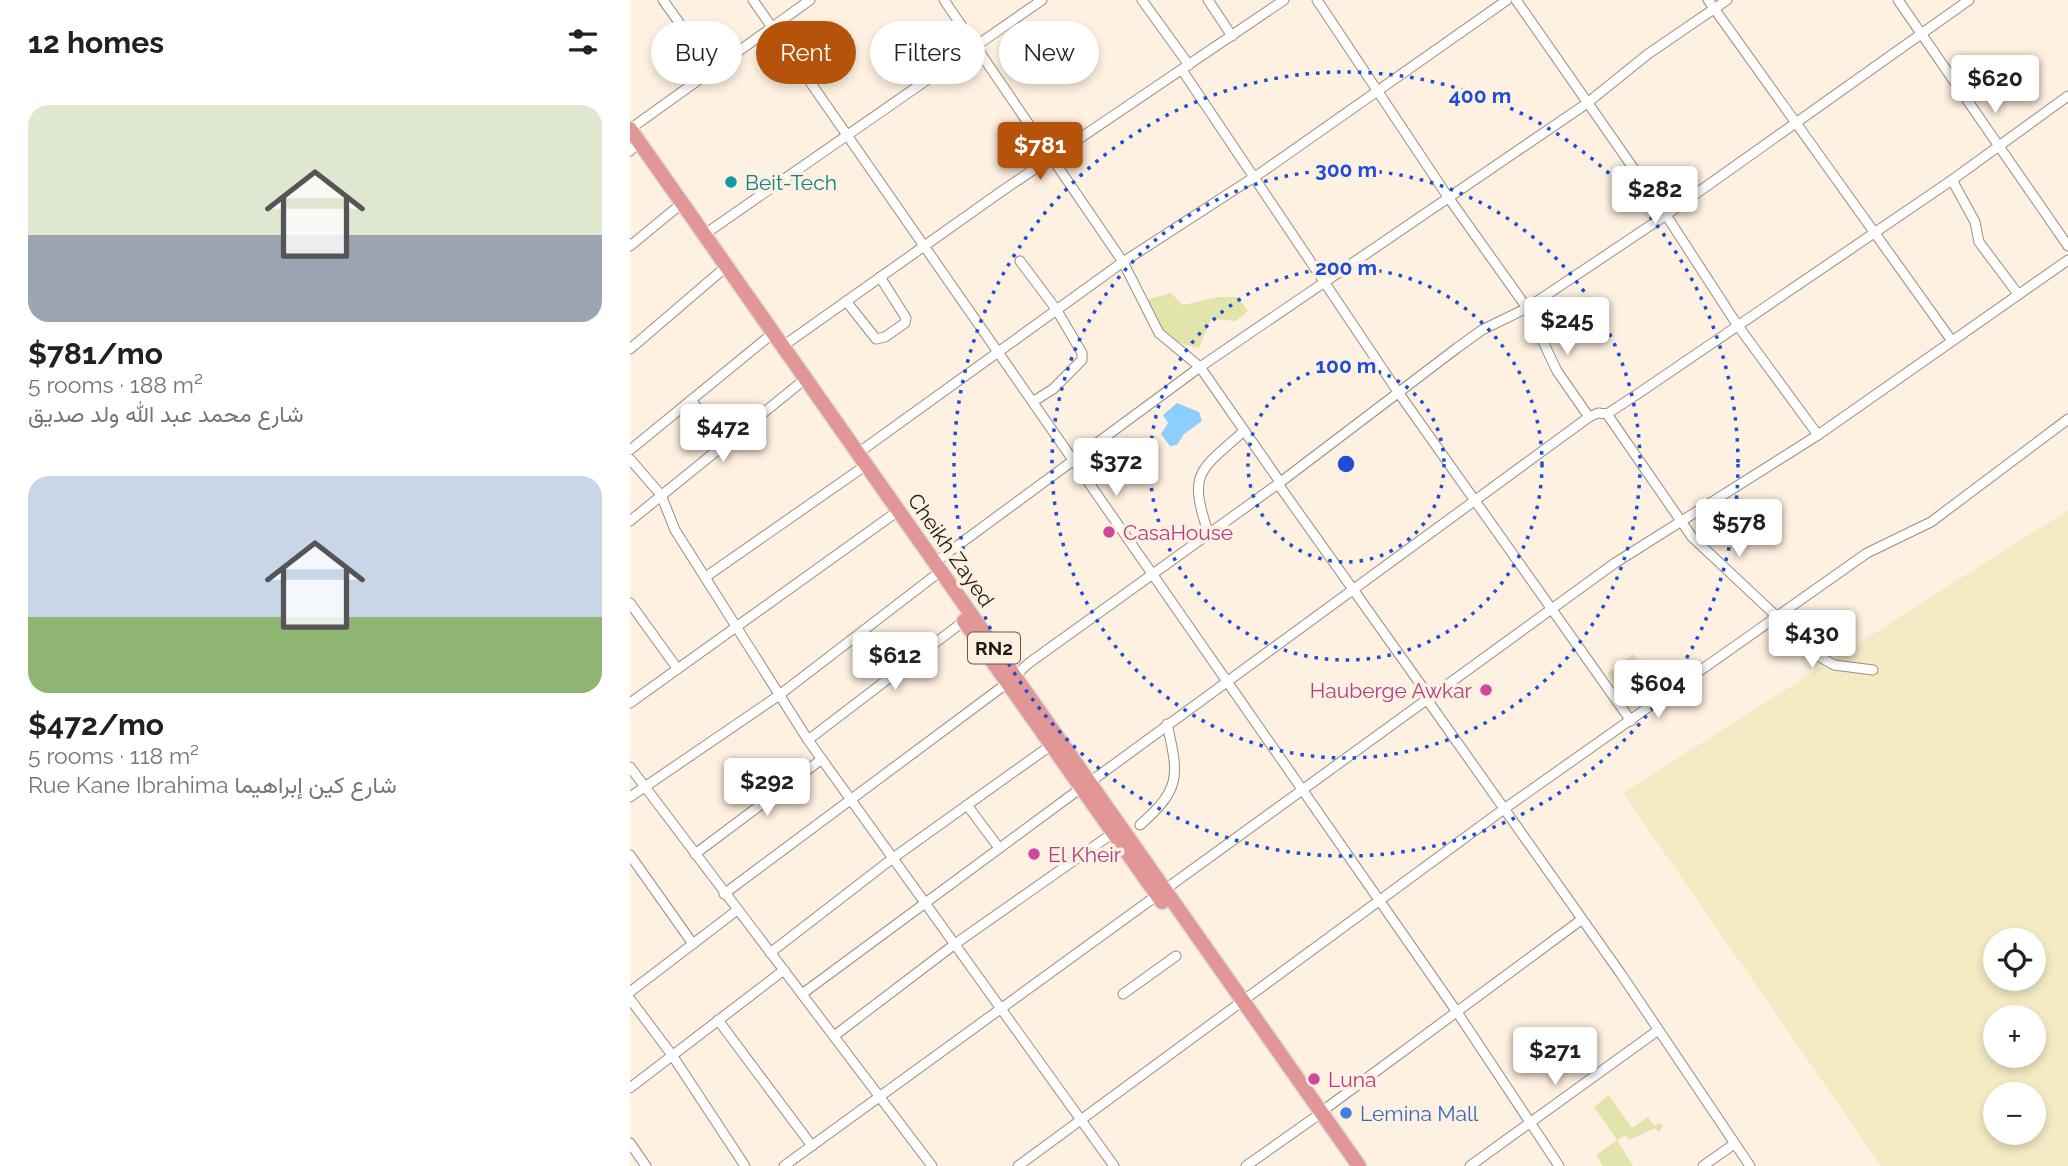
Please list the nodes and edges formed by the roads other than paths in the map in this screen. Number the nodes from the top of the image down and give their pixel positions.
1 (663, 0) edge
2 (753, 0) edge
3 (810, 0) edge
4 (944, 0) edge
5 (1142, 0) edge
6 (1208, 0) edge
7 (1284, 0) edge
8 (1317, 0) edge
9 (1507, 0) edge
10 (1516, 0) edge
11 (1727, 0) edge
12 (1898, 0) edge
13 (1969, 0) edge
14 (1038, 1) edge
15 (1710, 4) edge
16 (678, 21) edge
17 (768, 21) edge
18 (780, 21) edge
19 (959, 21) edge
20 (1919, 34) junction
21 (1233, 36) junction
22 (985, 39) edge
23 (985, 60) edge
24 (1185, 68) junction
25 (693, 84) edge
26 (812, 84) edge
27 (921, 84) edge
28 (1378, 89) junction
29 (2068, 96) edge
30 (1586, 104) junction
31 (1797, 122) junction
32 (630, 129) edge
33 (847, 135) junction
34 (1999, 145) junction
35 (631, 148) edge
36 (1049, 158) junction
37 (1253, 178) junction
38 (1952, 180) junction
39 (1448, 198) junction
40 (675, 209) junction
41 (1666, 215) junction
42 (1875, 232) junction
43 (705, 234) junction
44 (630, 246) edge
45 (2068, 246) edge
46 (922, 247) junction
47 (2068, 260) edge
48 (1020, 261) dead end
49 (1123, 262) junction
50 (720, 272) junction
51 (880, 277) junction
52 (1324, 282) junction
53 (2018, 294) junction
54 (846, 301) junction
55 (1527, 308) junction
56 (1056, 309) junction
57 (1738, 326) junction
58 (767, 338) junction
59 (1952, 341) junction
60 (783, 345) junction
61 (630, 349) edge
62 (997, 353) junction
63 (1200, 367) junction
64 (799, 384) junction
65 (1398, 393) junction
66 (691, 400) junction
67 (1034, 401) junction
68 (1606, 414) junction
69 (1589, 417) junction
70 (2068, 419) edge
71 (1244, 431) junction
72 (1818, 435) junction
73 (726, 443) junction
74 (630, 450) edge
75 (858, 453) junction
76 (630, 459) edge
77 (1073, 460) junction
78 (859, 470) junction
79 (1279, 483) junction
80 (661, 495) junction
81 (1474, 500) junction
82 (891, 516) junction
83 (630, 521) edge
84 (1679, 523) junction
85 (1208, 533) junction
86 (934, 570) junction
87 (1149, 574) junction
88 (707, 576) junction
89 (1352, 590) junction
90 (630, 603) edge
91 (1553, 610) junction
92 (634, 617) edge
93 (1777, 617) junction
94 (964, 621) junction
95 (736, 625) junction
96 (677, 668) junction
97 (1873, 670) dead end
98 (1010, 679) junction
99 (1225, 681) junction
100 (778, 696) junction
101 (1429, 700) junction
102 (630, 704) edge
103 (1632, 720) junction
104 (1167, 724) junction
105 (808, 740) junction
106 (1050, 746) junction
107 (822, 759) junction
108 (630, 767) edge
109 (1086, 785) junction
110 (646, 786) junction
111 (1303, 792) junction
112 (630, 797) edge
113 (851, 799) junction
114 (967, 805) junction
115 (1504, 809) junction
116 (1140, 825) dead end
117 (1113, 833) junction
118 (999, 848) junction
119 (695, 853) junction
120 (630, 855) edge
121 (893, 858) junction
122 (1161, 892) junction
123 (724, 894) junction
124 (1379, 901) junction
125 (924, 902) junction
126 (736, 911) junction
127 (1581, 920) junction
128 (693, 944) junction
129 (955, 944) junction
130 (770, 953) junction
131 (1176, 956) dead end
132 (783, 970) junction
133 (630, 992) edge
134 (802, 994) junction
135 (1123, 994) dead end
136 (630, 999) edge
137 (1238, 1002) junction
138 (1003, 1007) junction
139 (1457, 1012) junction
140 (718, 1020) junction
141 (1657, 1031) junction
142 (834, 1036) junction
143 (672, 1055) junction
144 (630, 1088) edge
145 (881, 1096) junction
146 (1317, 1115) junction
147 (1081, 1118) junction
148 (1530, 1124) junction
149 (630, 1143) edge
150 (1734, 1144) junction
151 (812, 1146) junction
152 (646, 1166) edge
153 (745, 1166) edge
154 (784, 1166) edge
155 (932, 1166) edge
156 (1018, 1166) edge
157 (1114, 1166) edge
158 (1246, 1166) edge
159 (1348, 1166) edge
160 (1359, 1166) edge
161 (1469, 1166) edge
162 (1559, 1166) edge
163 (1703, 1166) edge
164 (1750, 1166) edge

1 - 16 street
2 - 17 street
3 - 18 street
4 - 19 street
5 - 24 street
6 - 21 street
7 - 21 street
8 - 28 street
9 - 28 street
10 - 30 street
11 - 15 street
12 - 20 street
13 - 20 street
14 - 22 street
15 - 30 street
15 - 31 street
20 - 31 street
20 - 34 street
21 - 24 street
23 - 36 street
24 - 36 street
24 - 37 street
25 - 32 street
26 - 33 street
27 - 33 street
28 - 37 street
28 - 39 street
29 - 34 street
30 - 39 street
30 - 41 street
31 - 41 street
31 - 42 street
32 - 43 highway, Cheikh Zayed / RN2
33 - 43 street
33 - 46 street
34 - 38 street
34 - 45 street
35 - 40 highway, Cheikh Zayed / RN2
36 - 46 street
36 - 49 street
37 - 49 street
37 - 52 street
38 - 42 street
38 - 53 street
39 - 52 street
39 - 55 street
40 - 44 street
40 - 50 highway, Cheikh Zayed / RN2
41 - 55 street
41 - 57 street
42 - 57 street
42 - 59 street
43 - 60 highway, Cheikh Zayed / RN2
46 - 51 street
46 - 62 street
47 - 53 street
48 - 56 street
49 - 56 street
49 - 63 street
50 - 58 highway, Cheikh Zayed / RN2
50 - 61 street
51 - 54 street
51 - 54 street
52 - 63 street
52 - 65 street
53 - 59 street
54 - 60 street
55 - 65 street
55 - 69 street
56 - 62 street
56 - 67 street
57 - 68 street
57 - 72 street
58 - 64 highway, Cheikh Zayed / RN2
58 - 66 street
59 - 72 street
60 - 75 highway, Cheikh Zayed / RN2
62 - 67 street
62 - 75 street
63 - 71 street
63 - 77 street
64 - 73 street
64 - 78 highway, Cheikh Zayed / RN2
65 - 79 street
65 - 81 street
66 - 73 street
66 - 74 street
67 - 77 street
68 - 69 street
68 - 84 street
69 - 81 street
70 - 93 street
71 - 79 street
71 - 85 street
72 - 84 street
73 - 80 street
75 - 86 highway, Cheikh Zayed / RN2
76 - 80 street
77 - 86 street
77 - 87 street
78 - 82 highway, Cheikh Zayed / RN2
78 - 88 street
79 - 85 street
79 - 89 street
80 - 83 street
80 - 88 street
81 - 89 street
81 - 91 street
82 - 86 highway, Cheikh Zayed / RN2
82 - 95 street
84 - 91 street
84 - 93 street
85 - 87 street
86 - 94 highway, Cheikh Zayed / RN2
86 - 98 highway, Cheikh Zayed / RN2
86 - 100 street
87 - 98 street
87 - 99 street
88 - 95 street
89 - 99 street
89 - 101 street
90 - 92 street
91 - 101 street
91 - 103 street
92 - 96 street
93 - 97 street
93 - 103 street
94 - 98 highway, Cheikh Zayed / RN2
94 - 105 street
95 - 96 street
95 - 100 street
96 - 102 street
98 - 106 highway, Cheikh Zayed / RN2
98 - 109 highway, Cheikh Zayed / RN2
98 - 113 street
99 - 104 street
99 - 111 street
100 - 105 street
100 - 110 street
101 - 111 street
101 - 115 street
103 - 115 street
104 - 109 street
104 - 116 street
105 - 107 street
106 - 109 highway, Cheikh Zayed / RN2
106 - 114 street
107 - 113 street
107 - 119 street
108 - 110 street
109 - 117 highway, Cheikh Zayed / RN2
109 - 118 street
109 - 122 highway, Cheikh Zayed / RN2
110 - 112 street
110 - 119 street
111 - 122 street
111 - 124 street
113 - 121 street
113 - 123 street
114 - 118 street
114 - 121 street
115 - 124 street
115 - 127 street
117 - 122 highway, Cheikh Zayed / RN2
117 - 129 street
118 - 125 street
119 - 123 street
120 - 128 street
121 - 125 street
121 - 130 street
122 - 137 highway, Cheikh Zayed / RN2
122 - 138 street
123 - 126 street
124 - 137 street
124 - 139 street
125 - 129 street
125 - 134 street
126 - 128 street
126 - 130 street
127 - 139 street
127 - 141 street
128 - 133 street
129 - 138 street
129 - 142 street
130 - 132 street
131 - 135 street
132 - 134 street
132 - 140 street
134 - 142 street
136 - 143 street
137 - 146 highway, Cheikh Zayed / RN2
137 - 147 street
138 - 145 street
138 - 147 street
139 - 146 street
139 - 148 street
140 - 143 street
140 - 151 street
141 - 148 street
141 - 150 street
142 - 145 street
143 - 144 street
143 - 153 street
145 - 151 street
145 - 155 street
146 - 158 street
146 - 159 highway, Cheikh Zayed / RN2
146 - 160 highway, Cheikh Zayed / RN2
147 - 156 street
147 - 157 street
148 - 161 street
148 - 162 street
149 - 152 street
150 - 163 street
150 - 164 street
151 - 154 street

